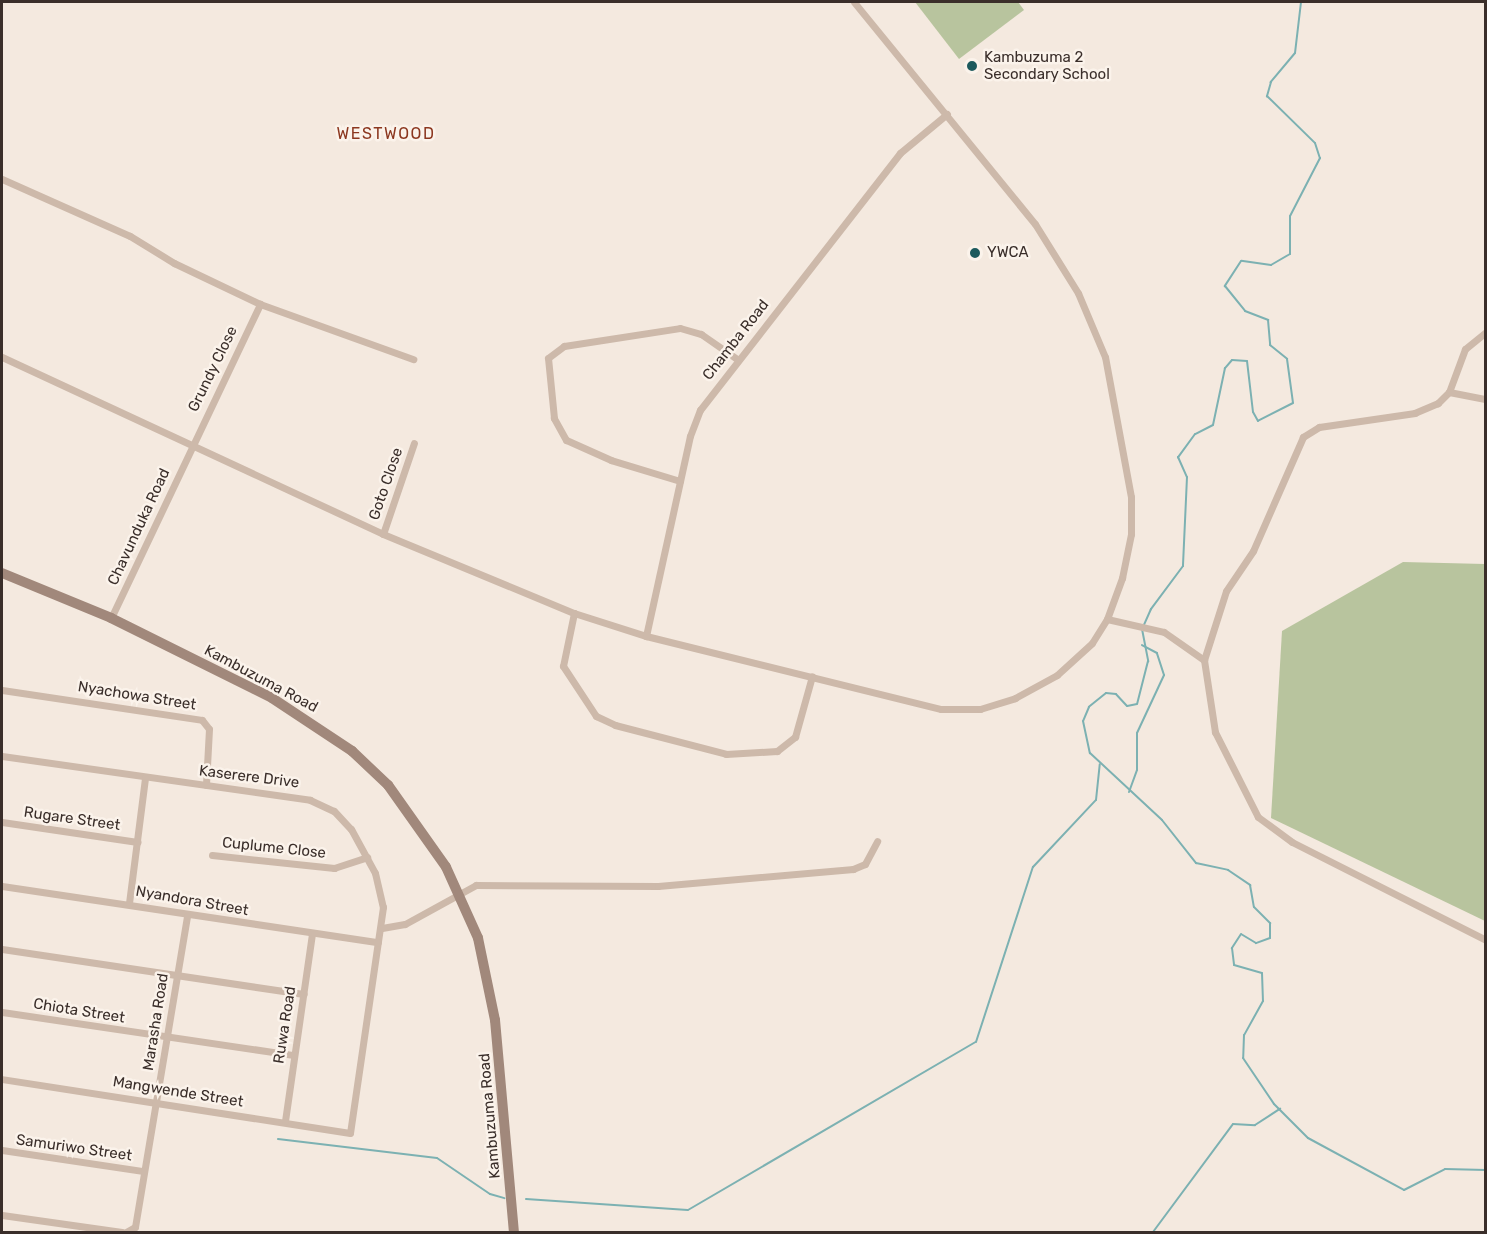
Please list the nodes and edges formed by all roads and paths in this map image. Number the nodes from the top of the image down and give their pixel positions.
1 (854, 2) edge
2 (947, 114) junction
3 (2, 179) edge
4 (260, 304) junction
5 (1485, 332) edge
6 (2, 357) edge
7 (413, 359) dead end
8 (737, 359) junction
9 (1449, 392) junction
10 (1485, 399) edge
11 (414, 443) dead end
12 (192, 446) junction
13 (680, 481) junction
14 (383, 534) junction
15 (2, 573) edge
16 (574, 613) junction
17 (111, 618) junction
18 (1107, 619) junction
19 (646, 636) junction
20 (1204, 660) junction
21 (812, 676) junction
22 (2, 690) edge
23 (2, 756) edge
24 (145, 778) junction
25 (206, 785) junction
26 (2, 822) edge
27 (877, 841) dead end
28 (138, 842) junction
29 (212, 855) dead end
30 (367, 857) junction
31 (2, 886) edge
32 (461, 896) junction
33 (129, 903) junction
34 (187, 916) junction
35 (382, 928) junction
36 (312, 933) junction
37 (1485, 940) edge
38 (378, 942) junction
39 (2, 949) edge
40 (176, 975) junction
41 (304, 994) junction
42 (2, 1012) edge
43 (167, 1038) junction
44 (294, 1055) junction
45 (2, 1079) edge
46 (157, 1103) junction
47 (285, 1121) junction
48 (350, 1133) joint
49 (2, 1150) edge
50 (143, 1171) junction
51 (2, 1215) edge
52 (124, 1233) edge
53 (514, 1233) edge

1 - 2 street
2 - 8 street, Chamba Road
2 - 18 street
3 - 4 street
4 - 7 street
4 - 12 street, Grundy Close
5 - 9 street
6 - 12 street
8 - 13 street, Chamba Road
8 - 13 street
9 - 10 street
9 - 20 street
11 - 14 street, Goto Close
12 - 14 street
12 - 17 street, Chavunduka Road
13 - 19 street, Chamba Road
14 - 16 street
15 - 17 main road, Kambuzuma Road
16 - 19 street
16 - 21 street
17 - 32 main road, Kambuzuma Road
18 - 20 street
18 - 21 street
19 - 21 street
20 - 37 street
22 - 25 street, Nyachowa Street
23 - 24 street, Kaserere Drive
24 - 25 street, Kaserere Drive
24 - 28 street
25 - 30 street, Kaserere Drive
26 - 28 street, Rugare Street
27 - 32 street
28 - 33 street
29 - 30 street, Cuplume Close
30 - 35 street, Kaserere Drive
31 - 33 street, Nyandora Street
32 - 35 street
32 - 53 main road, Kambuzuma Road
33 - 34 street, Nyandora Street
34 - 36 street, Nyandora Street
34 - 40 street, Marasha Road
35 - 38 street, Kaserere Drive
36 - 38 street, Nyandora Street
36 - 41 street, Ruwa Road
38 - 48 street, Kaserere Drive
39 - 40 street
40 - 41 street
40 - 43 street, Marasha Road
41 - 44 street, Ruwa Road
42 - 43 street, Chiota Street
43 - 44 street, Chiota Street
43 - 46 street, Marasha Road
44 - 47 street, Ruwa Road
45 - 46 street, Mangwende Street
46 - 47 street, Mangwende Street
46 - 50 street, Marasha Road
47 - 48 street, Mangwende Street
49 - 50 street, Samuriwo Street
50 - 52 street, Marasha Road
51 - 52 street

